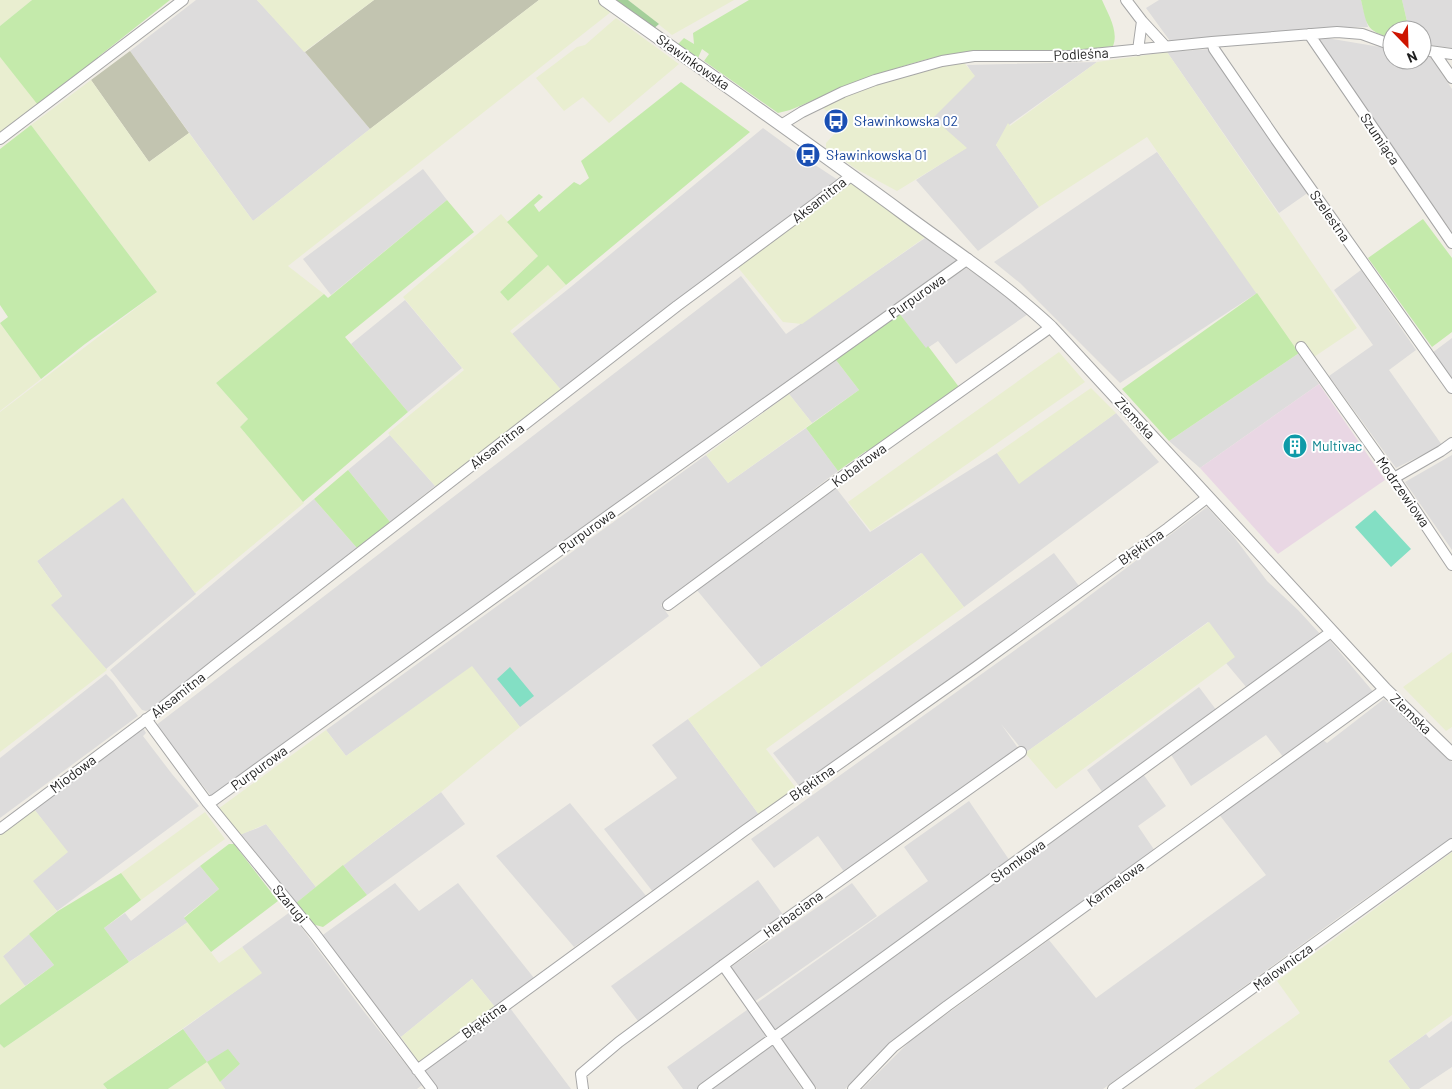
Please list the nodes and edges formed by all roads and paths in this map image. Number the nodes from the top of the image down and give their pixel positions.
1 (183, 0) edge
2 (605, 0) edge
3 (1126, 0) edge
4 (1142, 21) junction
5 (1309, 34) junction
6 (1382, 41) edge
7 (1212, 42) junction
8 (1165, 46) junction
9 (1138, 50) junction
10 (1434, 52) joint
11 (1452, 54) edge
12 (1452, 78) edge
13 (781, 125) junction
14 (0, 138) edge
15 (851, 176) junction
16 (1452, 243) edge
17 (968, 260) junction
18 (1051, 327) junction
19 (1302, 347) dead end
20 (1452, 388) edge
21 (1452, 443) edge
22 (1394, 478) junction
23 (1208, 497) junction
24 (1452, 565) edge
25 (668, 605) dead end
26 (1332, 632) junction
27 (1385, 689) junction
28 (146, 720) junction
29 (1021, 752) dead end
30 (1452, 754) edge
31 (207, 802) junction
32 (0, 829) edge
33 (1452, 844) edge
34 (723, 965) junction
35 (774, 1038) junction
36 (417, 1070) junction
37 (432, 1089) edge
38 (583, 1089) edge
39 (703, 1089) edge
40 (810, 1089) edge
41 (853, 1089) edge
42 (1113, 1089) edge

1 - 14 street
2 - 13 street, Sławinkowska
3 - 4 street
4 - 8 street
4 - 9 street
5 - 6 street, Podleśna
5 - 7 street, Podleśna
5 - 16 street, Szumiąca
7 - 8 street, Podleśna
7 - 20 street, Szelestna
8 - 9 street, Podleśna
9 - 13 street, Podleśna
10 - 11 street
10 - 12 street
13 - 15 street, Ziemska
15 - 17 street, Ziemska
15 - 28 street, Aksamitna
17 - 18 street, Ziemska
17 - 31 street, Purpurowa
18 - 23 street, Ziemska
18 - 25 street, Kobaltowa
19 - 22 street, Modrzewiowa
21 - 22 street
22 - 24 street, Modrzewiowa
23 - 26 street, Ziemska
23 - 36 street, Błękitna
26 - 27 street, Ziemska
26 - 35 street, Słomkowa
27 - 30 street, Ziemska
27 - 41 street, Karmelowa
28 - 31 street, Szarugi
28 - 32 street, Miodowa
29 - 34 street, Herbaciana
31 - 36 street, Szarugi
33 - 42 street, Malownicza
34 - 35 street
34 - 38 street, Herbaciana
35 - 39 street, Słomkowa
35 - 40 street
36 - 37 street, Szarugi

